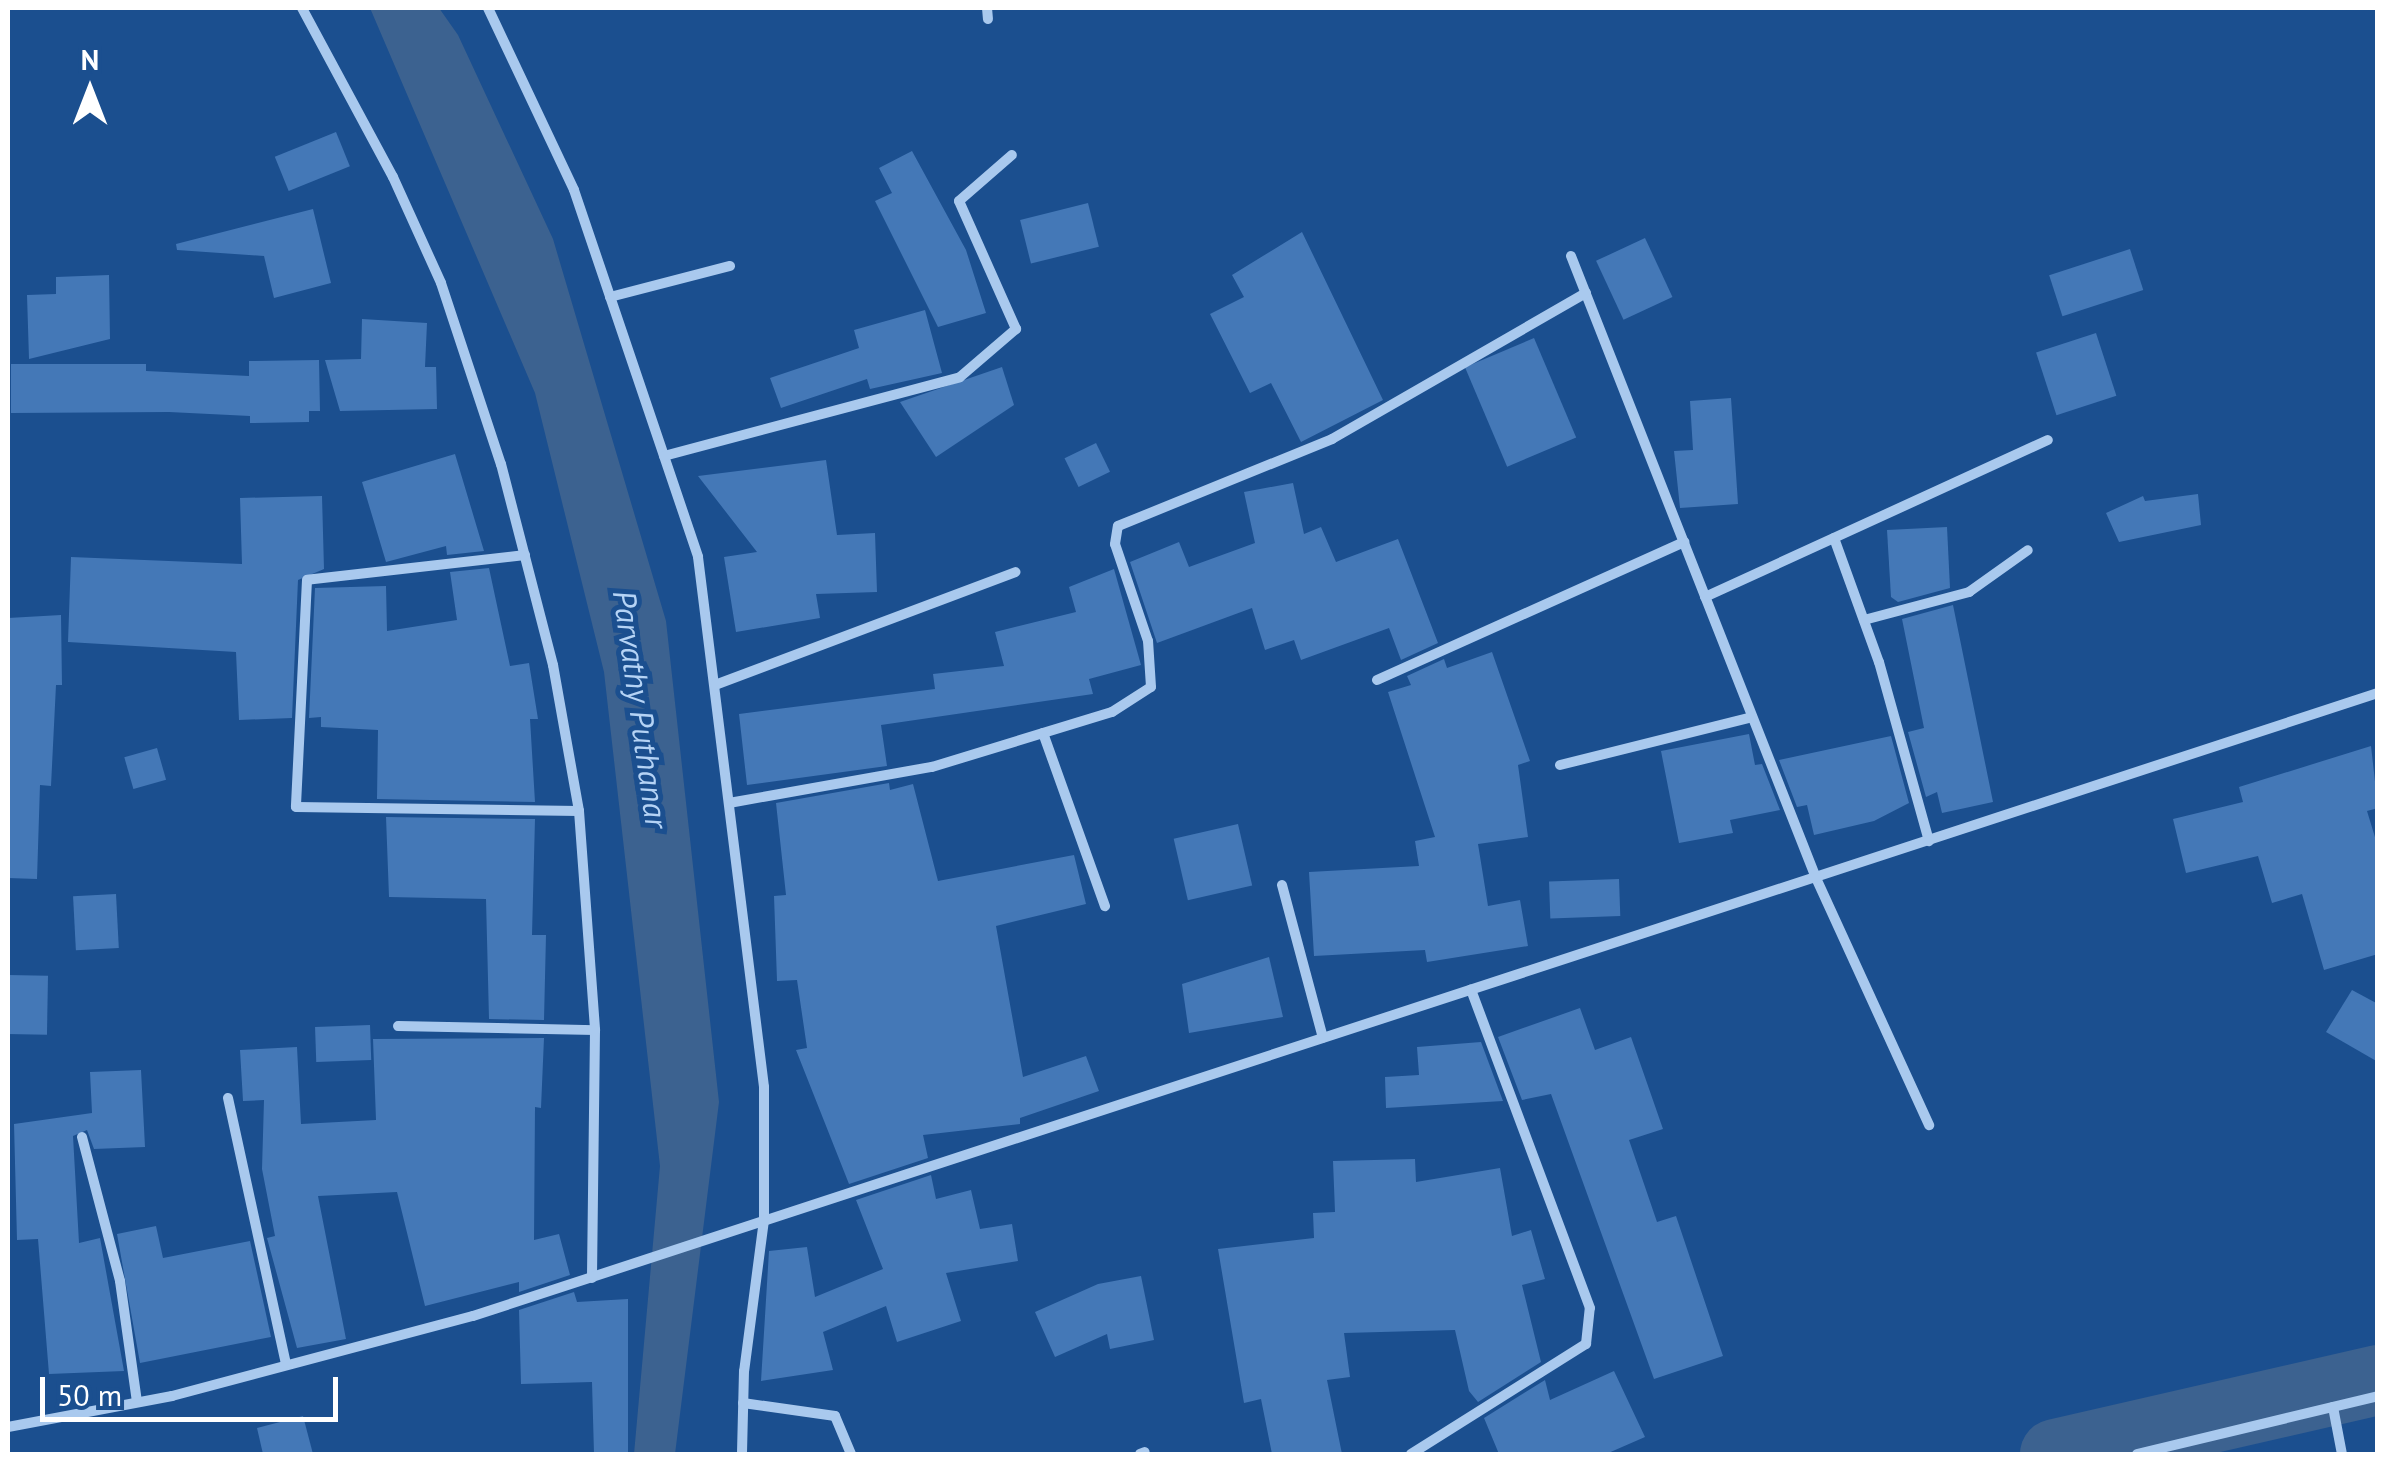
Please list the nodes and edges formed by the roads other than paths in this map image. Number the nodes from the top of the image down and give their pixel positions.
1 (302, 8) edge
2 (488, 8) edge
3 (1012, 155) dead end
4 (1571, 256) dead end
5 (730, 266) dead end
6 (1586, 293) junction
7 (610, 297) junction
8 (2048, 440) dead end
9 (664, 456) junction
10 (1834, 538) junction
11 (1684, 542) junction
12 (2028, 550) dead end
13 (524, 556) junction
14 (1015, 572) dead end
15 (1704, 597) junction
16 (1864, 620) junction
17 (1377, 680) dead end
18 (715, 685) junction
19 (2378, 694) edge
20 (1752, 718) junction
21 (1043, 732) junction
22 (1560, 765) dead end
23 (729, 803) junction
24 (579, 810) junction
25 (1929, 841) junction
26 (1816, 878) junction
27 (1282, 885) dead end
28 (1105, 906) dead end
29 (1471, 990) junction
30 (398, 1026) dead end
31 (595, 1030) junction
32 (1322, 1038) junction
33 (228, 1098) dead end
34 (1929, 1125) dead end
35 (82, 1136) dead end
36 (764, 1220) junction
37 (592, 1278) junction
38 (286, 1366) junction
39 (2378, 1396) edge
40 (137, 1402) junction
41 (743, 1403) junction
42 (2333, 1407) junction
43 (8, 1427) edge
44 (742, 1454) edge
45 (851, 1454) edge
46 (1410, 1454) edge
47 (2138, 1454) edge
48 (2342, 1454) edge

1 - 13 street
2 - 7 street
3 - 9 street
4 - 6 street
5 - 7 street
6 - 11 street
6 - 21 street
7 - 9 street
8 - 10 street
9 - 18 street
10 - 15 street
10 - 16 street
11 - 15 street
11 - 17 street
12 - 16 street
13 - 24 street
13 - 24 street
14 - 18 street
15 - 20 street
16 - 25 street
18 - 23 street
19 - 25 street
20 - 22 street
20 - 26 street
21 - 23 street
21 - 28 street
23 - 36 street
24 - 31 street
25 - 26 street
26 - 29 street
26 - 34 street
27 - 32 street
29 - 32 street
29 - 46 street
30 - 31 street
31 - 37 street
32 - 36 street
33 - 38 street
35 - 40 street
36 - 37 street
36 - 41 street
37 - 38 street
38 - 40 street
39 - 42 street
40 - 43 street
41 - 44 street
41 - 45 street
42 - 47 street
42 - 48 street

